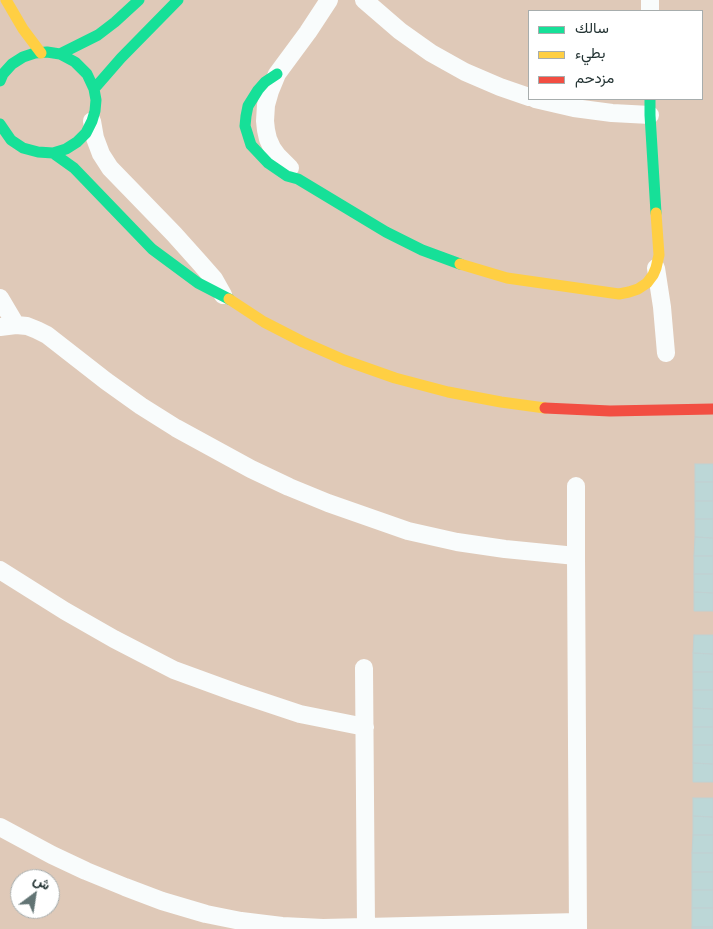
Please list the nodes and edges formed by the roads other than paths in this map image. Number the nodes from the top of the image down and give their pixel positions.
1 (6, 0) edge
2 (139, 0) edge
3 (178, 0) edge
4 (329, 0) edge
5 (364, 0) edge
6 (41, 53) junction
7 (60, 54) junction
8 (0, 63) edge
9 (2, 78) edge
10 (94, 89) junction
11 (528, 97) edge
12 (540, 100) edge
13 (650, 107) edge
14 (92, 121) junction
15 (0, 124) edge
16 (23, 148) junction
17 (10, 152) dead end
18 (53, 153) junction
19 (298, 179) joint
20 (656, 268) junction
21 (224, 296) junction
22 (0, 298) edge
23 (8, 326) edge
24 (666, 353) dead end
25 (713, 409) edge
26 (576, 486) dead end
27 (576, 556) junction
28 (0, 570) edge
29 (364, 668) dead end
30 (364, 727) junction
31 (0, 827) edge
32 (578, 926) edge
33 (366, 927) junction

1 - 6 street
2 - 7 street
3 - 10 street
4 - 19 street
5 - 11 street
6 - 7 street
6 - 9 street
7 - 10 street
8 - 9 street
10 - 14 street
12 - 13 street
13 - 20 street
14 - 18 street
14 - 21 street
15 - 16 street
16 - 17 street
16 - 18 street
18 - 21 street
19 - 20 street
20 - 24 street
21 - 25 street
22 - 23 street
23 - 27 street
26 - 27 street
27 - 32 street
28 - 30 street
29 - 30 street
30 - 33 street
31 - 33 street
32 - 33 street

